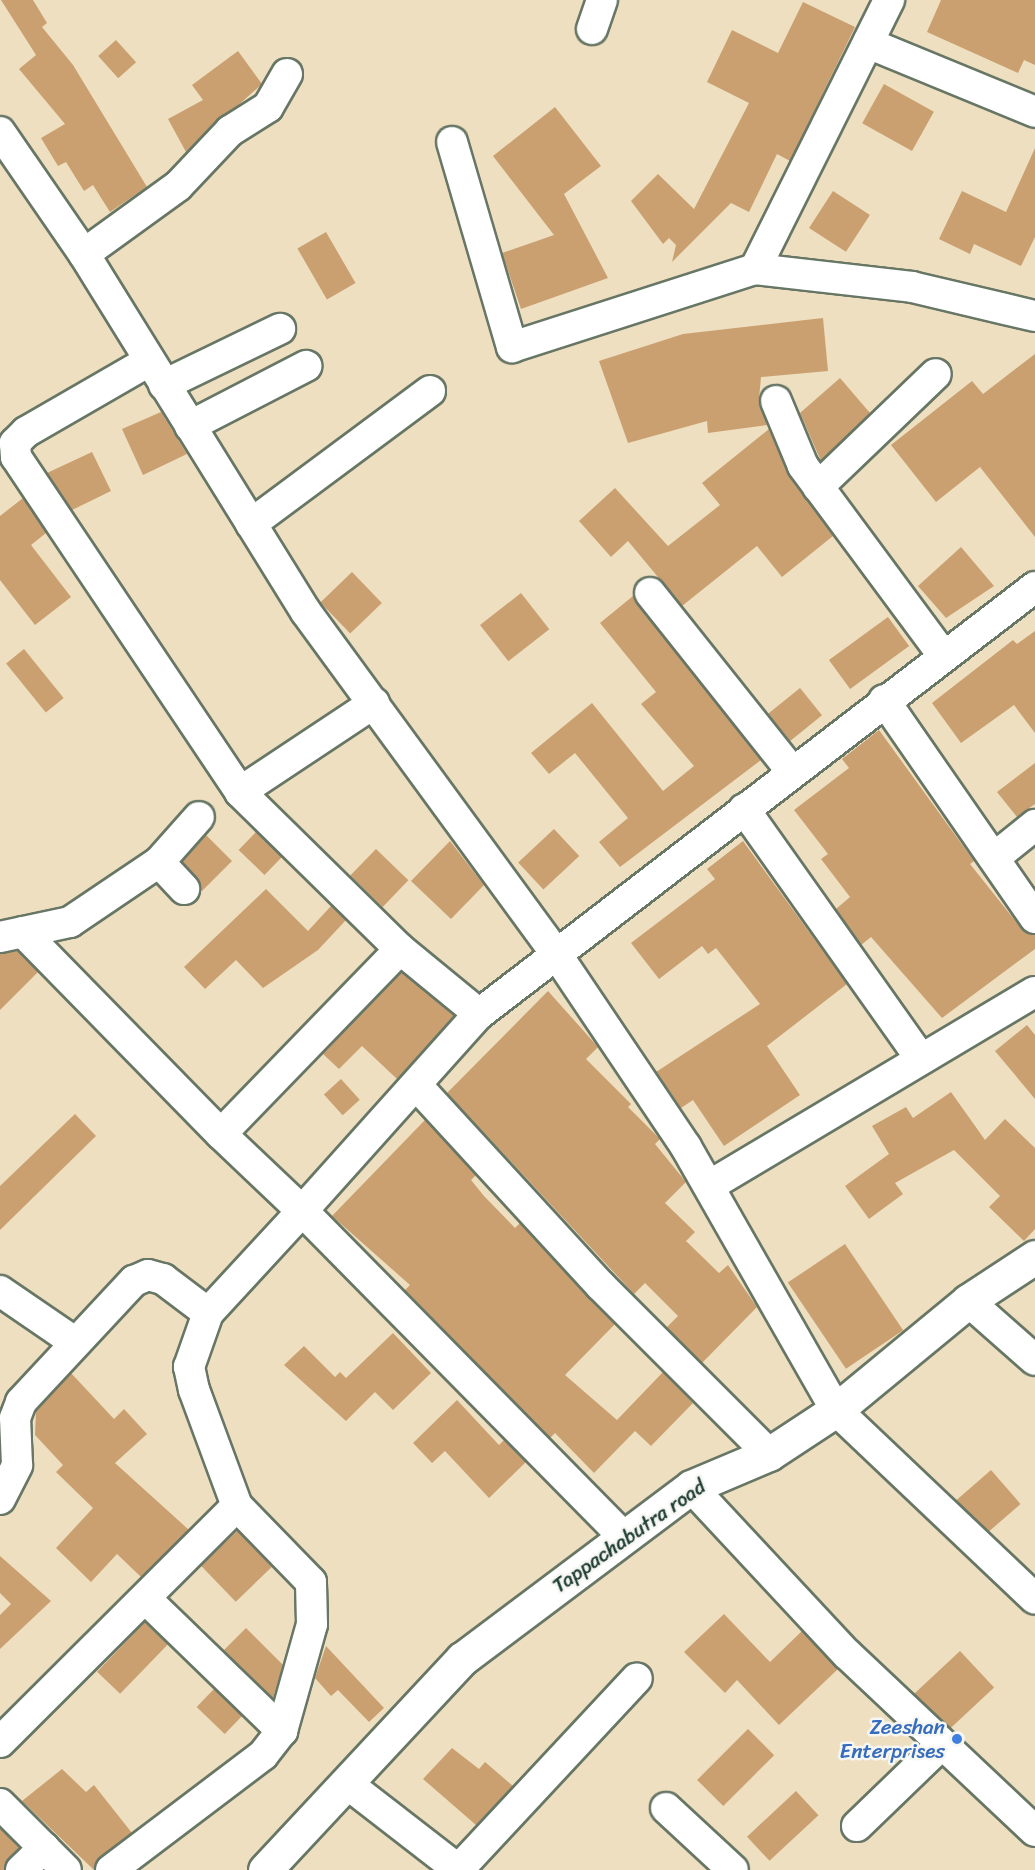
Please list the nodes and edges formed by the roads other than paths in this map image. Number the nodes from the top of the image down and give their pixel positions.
1 (602, 0) edge
2 (890, 0) edge
3 (592, 29) dead end
4 (868, 43) junction
5 (287, 74) dead end
6 (1035, 112) edge
7 (0, 132) edge
8 (452, 142) dead end
9 (84, 255) junction
10 (755, 269) junction
11 (1035, 316) edge
12 (280, 329) dead end
13 (306, 366) dead end
14 (157, 373) junction
15 (936, 374) dead end
16 (430, 391) dead end
17 (776, 401) dead end
18 (190, 426) junction
19 (818, 487) junction
20 (251, 524) junction
21 (1035, 587) edge
22 (650, 593) dead end
23 (943, 655) junction
24 (884, 700) junction
25 (374, 704) junction
26 (791, 770) junction
27 (240, 792) junction
28 (744, 809) junction
29 (199, 817) dead end
30 (1035, 825) edge
31 (994, 858) junction
32 (159, 862) junction
33 (184, 889) dead end
34 (1035, 918) edge
35 (11, 935) edge
36 (400, 949) junction
37 (557, 955) junction
38 (1035, 993) edge
39 (479, 1014) junction
40 (920, 1058) junction
41 (418, 1087) junction
42 (221, 1134) junction
43 (709, 1186) junction
44 (302, 1211) junction
45 (1035, 1257) edge
46 (0, 1291) edge
47 (968, 1300) junction
48 (208, 1313) junction
49 (73, 1341) junction
50 (1035, 1360) edge
51 (836, 1410) junction
52 (769, 1454) junction
53 (691, 1487) junction
54 (0, 1499) edge
55 (237, 1506) junction
56 (622, 1535) junction
57 (1035, 1599) edge
58 (148, 1601) junction
59 (637, 1678) dead end
60 (282, 1731) junction
61 (0, 1742) edge
62 (941, 1744) junction
63 (349, 1785) junction
64 (0, 1804) edge
65 (666, 1808) dead end
66 (857, 1826) dead end
67 (1035, 1831) edge
68 (44, 1848) junction
69 (724, 1867) edge
70 (457, 1869) edge
71 (21, 1870) edge
72 (66, 1870) edge
73 (111, 1870) edge
74 (266, 1870) edge

1 - 3 street
2 - 4 street
4 - 6 street
4 - 10 street
5 - 9 street
7 - 9 street
8 - 10 street
9 - 14 street
10 - 11 street
12 - 14 street
13 - 18 street
14 - 18 street
14 - 27 street
15 - 19 street
16 - 20 street
17 - 19 street
18 - 20 street
19 - 23 street
20 - 25 street
21 - 23 street
22 - 26 street
23 - 24 street
24 - 26 street
24 - 31 street
25 - 27 street
25 - 37 street
26 - 28 street
27 - 36 street
28 - 37 street
28 - 40 street
29 - 32 street
30 - 31 street
31 - 34 street
32 - 33 street
32 - 35 street
35 - 42 street
36 - 39 street
36 - 42 street
37 - 39 street
37 - 43 street
38 - 40 street
39 - 41 street
40 - 43 street
41 - 44 street
41 - 52 street
42 - 44 street
43 - 51 street
44 - 48 street
44 - 56 street
45 - 47 main road, Tappachabutra road
46 - 49 street
47 - 50 street
47 - 51 main road, Tappachabutra road
48 - 49 street
48 - 55 street
49 - 54 street
51 - 52 main road, Tappachabutra road
51 - 57 street
52 - 53 main road, Tappachabutra road
53 - 56 main road, Tappachabutra road
53 - 62 street
55 - 58 street
55 - 60 street
56 - 63 main road, Tappachabutra road
58 - 60 street
58 - 61 street
59 - 70 street
60 - 73 street
62 - 66 street
62 - 67 street
63 - 70 street
63 - 74 main road, Tappachabutra road
64 - 68 street
65 - 69 street
68 - 71 street
68 - 72 street

